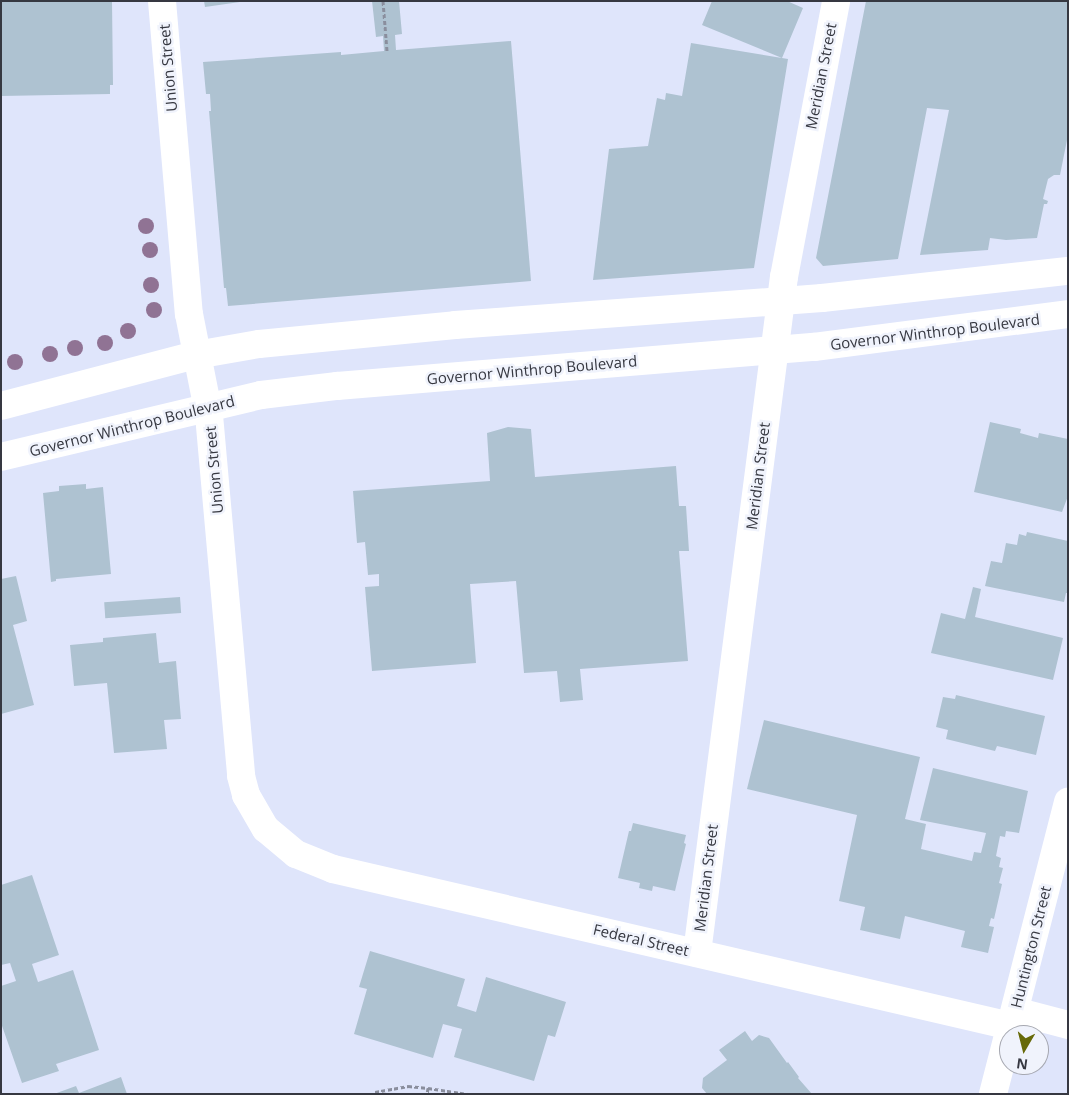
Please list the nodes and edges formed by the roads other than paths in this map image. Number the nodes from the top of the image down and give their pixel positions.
1 (162, 1) edge
2 (836, 1) edge
3 (1068, 271) edge
4 (781, 302) junction
5 (1068, 314) edge
6 (774, 351) junction
7 (196, 355) junction
8 (1, 406) edge
9 (206, 407) junction
10 (1, 457) edge
11 (1068, 801) edge
12 (277, 840) joint
13 (697, 953) junction
14 (1013, 1019) junction
15 (1068, 1025) edge
16 (993, 1094) edge

1 - 7 street, Union Street
2 - 4 street, Meridian Street
3 - 4 street
4 - 6 street, Meridian Street
4 - 7 street
5 - 6 street, Governor Winthrop Boulevard
6 - 9 street, Governor Winthrop Boulevard
6 - 13 street, Meridian Street
7 - 8 street
7 - 9 street, Union Street
9 - 10 street, Governor Winthrop Boulevard
9 - 12 street, Union Street
11 - 14 street, Huntington Street
12 - 13 street, Federal Street
13 - 14 street, Federal Street
14 - 15 street, Federal Street
14 - 16 street, Huntington Street

